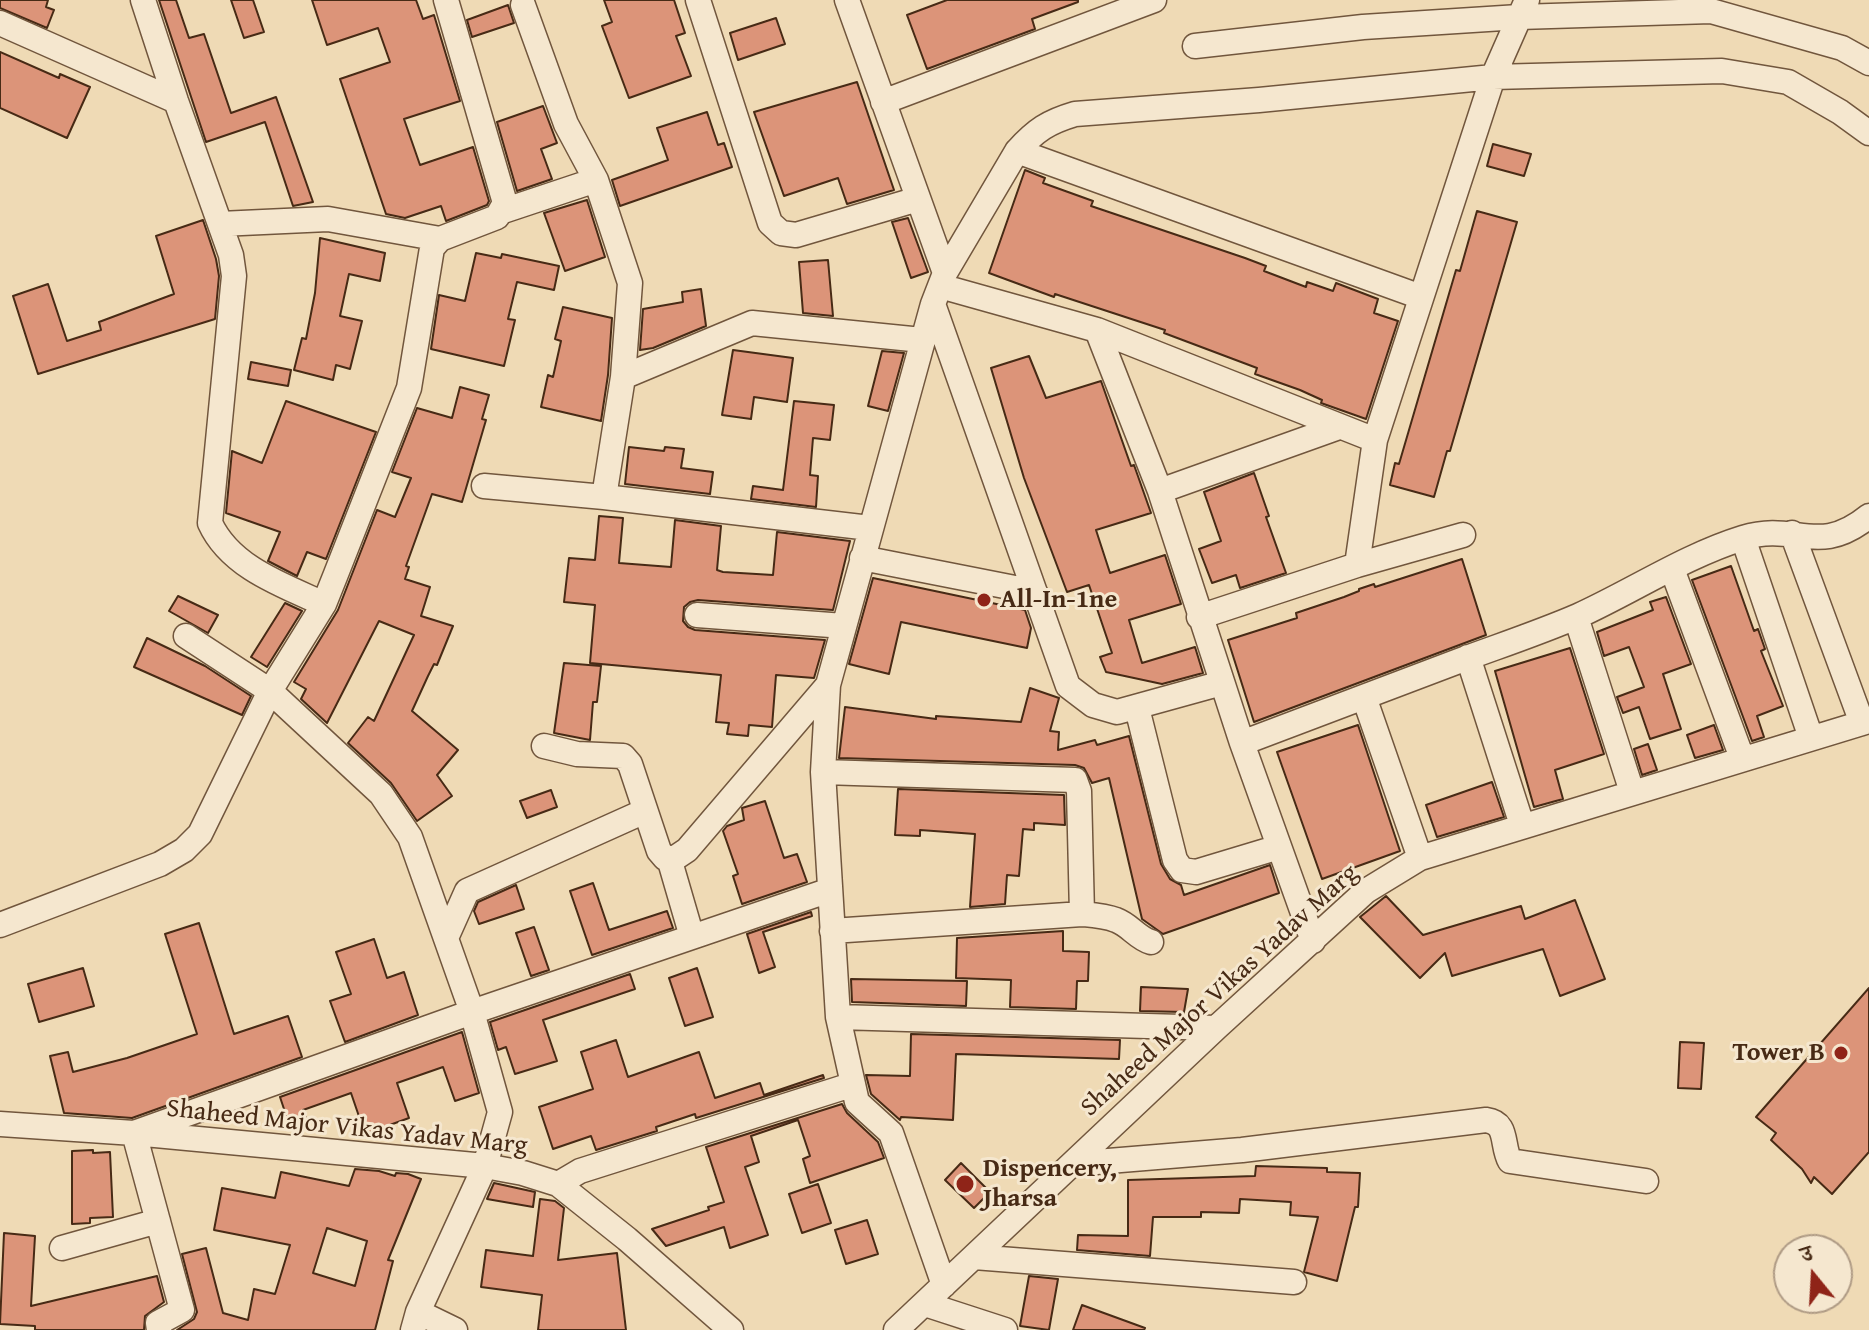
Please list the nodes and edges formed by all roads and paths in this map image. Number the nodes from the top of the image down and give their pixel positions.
1 (143, 0) edge
2 (446, 0) edge
3 (698, 0) edge
4 (847, 0) edge
5 (1154, 0) edge
6 (523, 5) dead end
7 (1713, 6) edge
8 (1523, 9) edge
9 (0, 23) edge
10 (1195, 46) dead end
11 (1869, 63) edge
12 (1493, 77) junction
13 (176, 101) junction
14 (883, 102) junction
15 (1869, 133) edge
16 (1017, 151) junction
17 (596, 180) junction
18 (918, 199) junction
19 (503, 211) junction
20 (220, 224) junction
21 (440, 239) junction
22 (939, 288) junction
23 (1421, 297) junction
24 (1097, 330) junction
25 (922, 340) junction
26 (623, 377) junction
27 (1339, 427) junction
28 (1375, 440) junction
29 (484, 486) dead end
30 (1160, 491) junction
31 (604, 497) junction
32 (1869, 516) edge
33 (870, 528) junction
34 (1792, 533) junction
35 (1463, 535) dead end
36 (1743, 538) junction
37 (862, 558) junction
38 (1357, 565) junction
39 (1672, 569) junction
40 (1035, 592) junction
41 (324, 604) junction
42 (697, 615) dead end
43 (1199, 617) junction
44 (1576, 617) junction
45 (844, 626) junction
46 (186, 636) dead end
47 (1468, 657) junction
48 (1222, 683) junction
49 (828, 685) junction
50 (270, 691) junction
51 (1364, 697) junction
52 (1137, 708) junction
53 (1865, 722) edge
54 (1811, 738) junction
55 (1242, 743) junction
56 (544, 746) dead end
57 (1742, 758) junction
58 (823, 772) junction
59 (1632, 792) junction
60 (645, 811) junction
61 (1522, 825) junction
62 (1279, 847) junction
63 (669, 858) junction
64 (1420, 858) junction
65 (830, 890) junction
66 (1082, 914) junction
67 (0, 925) edge
68 (832, 931) junction
69 (692, 937) junction
70 (446, 938) junction
71 (1313, 941) junction
72 (1151, 942) dead end
73 (472, 1012) junction
74 (838, 1017) junction
75 (1216, 1028) junction
76 (851, 1085) junction
77 (0, 1124) edge
78 (134, 1133) junction
79 (1072, 1164) junction
80 (485, 1166) junction
81 (1646, 1181) dead end
82 (558, 1184) junction
83 (158, 1221) junction
84 (62, 1248) dead end
85 (974, 1257) junction
86 (1294, 1282) dead end
87 (944, 1285) junction
88 (925, 1304) junction
89 (416, 1321) edge
90 (159, 1330) edge
91 (455, 1330) edge
92 (731, 1330) edge
93 (896, 1330) edge
94 (1005, 1330) edge

1 - 13 street
2 - 19 street
3 - 18 street
4 - 14 street
5 - 14 street
6 - 17 street
7 - 8 street
7 - 11 street
8 - 10 street
8 - 12 street
9 - 13 street
12 - 15 street
12 - 16 street
12 - 23 street
13 - 20 street
14 - 18 street
16 - 22 street
16 - 23 street
17 - 19 street
17 - 26 street
18 - 22 street
19 - 21 street
20 - 21 street
20 - 41 street
21 - 41 street
22 - 24 street
22 - 25 street
22 - 40 street
23 - 28 street
24 - 27 street
24 - 30 street
25 - 26 street
25 - 33 street
26 - 31 street
27 - 28 street
27 - 30 street
28 - 38 street
29 - 31 street
30 - 43 street
31 - 33 street
32 - 34 street
33 - 37 street
34 - 36 street
34 - 53 street
35 - 38 street
36 - 39 street
36 - 54 street
37 - 40 street
37 - 45 street
38 - 43 street
39 - 44 street
39 - 57 street
40 - 52 street
41 - 50 street
42 - 45 street
43 - 48 street
44 - 47 street
44 - 59 street
45 - 49 street
46 - 50 street
47 - 51 street
47 - 61 street
48 - 52 street
48 - 55 street
49 - 58 street
49 - 63 street
50 - 67 street
50 - 70 street
51 - 55 street
51 - 64 street
52 - 62 street
53 - 54 street, Shaheed Major Vikas Yadav Marg
54 - 57 street, Shaheed Major Vikas Yadav Marg
55 - 62 street
56 - 60 street
57 - 59 street, Shaheed Major Vikas Yadav Marg
58 - 65 street
58 - 66 street
59 - 61 street, Shaheed Major Vikas Yadav Marg
60 - 63 street
60 - 70 street
61 - 64 street, Shaheed Major Vikas Yadav Marg
62 - 71 street
63 - 69 street
64 - 71 street, Shaheed Major Vikas Yadav Marg
65 - 68 street
65 - 69 street
66 - 68 street
66 - 72 street
68 - 74 street
69 - 73 street
70 - 73 street
71 - 75 street, Shaheed Major Vikas Yadav Marg
73 - 78 street
73 - 80 street
74 - 75 street
74 - 76 street
75 - 79 street, Shaheed Major Vikas Yadav Marg
76 - 82 street
76 - 87 street
77 - 78 street, Shaheed Major Vikas Yadav Marg
78 - 80 street, Shaheed Major Vikas Yadav Marg
78 - 83 street
79 - 81 street
79 - 85 street, Shaheed Major Vikas Yadav Marg
80 - 82 street, Shaheed Major Vikas Yadav Marg
80 - 89 street
82 - 92 street, Shaheed Major Vikas Yadav Marg
83 - 84 street
83 - 90 street
85 - 86 street
85 - 87 street, Shaheed Major Vikas Yadav Marg
87 - 88 street, Shaheed Major Vikas Yadav Marg
88 - 93 street, Shaheed Major Vikas Yadav Marg
88 - 94 street
89 - 91 street

